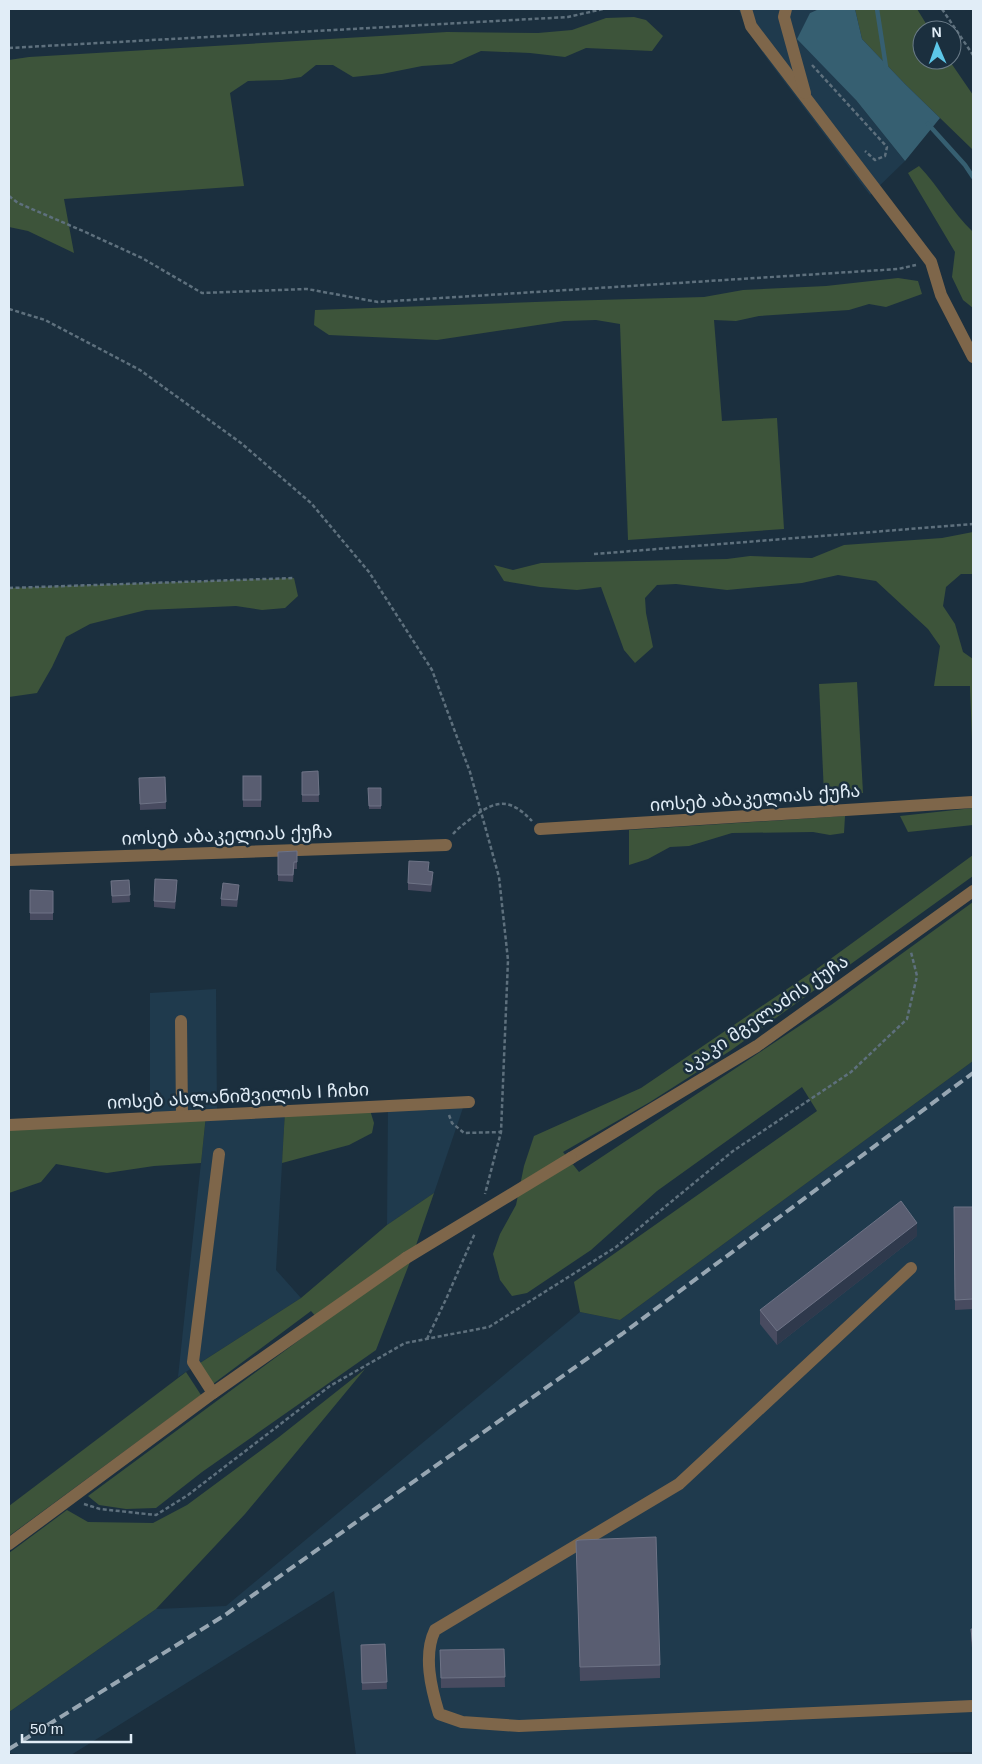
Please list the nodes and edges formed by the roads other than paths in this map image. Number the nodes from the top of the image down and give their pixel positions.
1 (746, 9) edge
2 (786, 9) edge
3 (806, 98) junction
4 (973, 357) edge
5 (973, 802) edge
6 (540, 829) road end
7 (446, 845) road end
8 (9, 860) edge
9 (973, 891) edge
10 (181, 1021) dead end
11 (469, 1102) dead end
12 (182, 1116) junction
13 (9, 1125) edge
14 (219, 1154) dead end
15 (911, 1268) dead end
16 (213, 1393) junction
17 (9, 1544) edge
18 (973, 1706) edge

1 - 3 street
2 - 3 street
3 - 4 street
5 - 6 street, იოსებ აბაკელიას ქუჩა
7 - 8 street, იოსებ აბაკელიას ქუჩა
9 - 16 street, აკაკი მგელაძის ქუჩა, bridge
10 - 12 street
11 - 12 street, იოსებ ასლანიშვილის I ჩიხი
12 - 13 street, იოსებ ასლანიშვილის I ჩიხი
14 - 16 street
15 - 18 street
16 - 17 street, აკაკი მგელაძის ქუჩა

